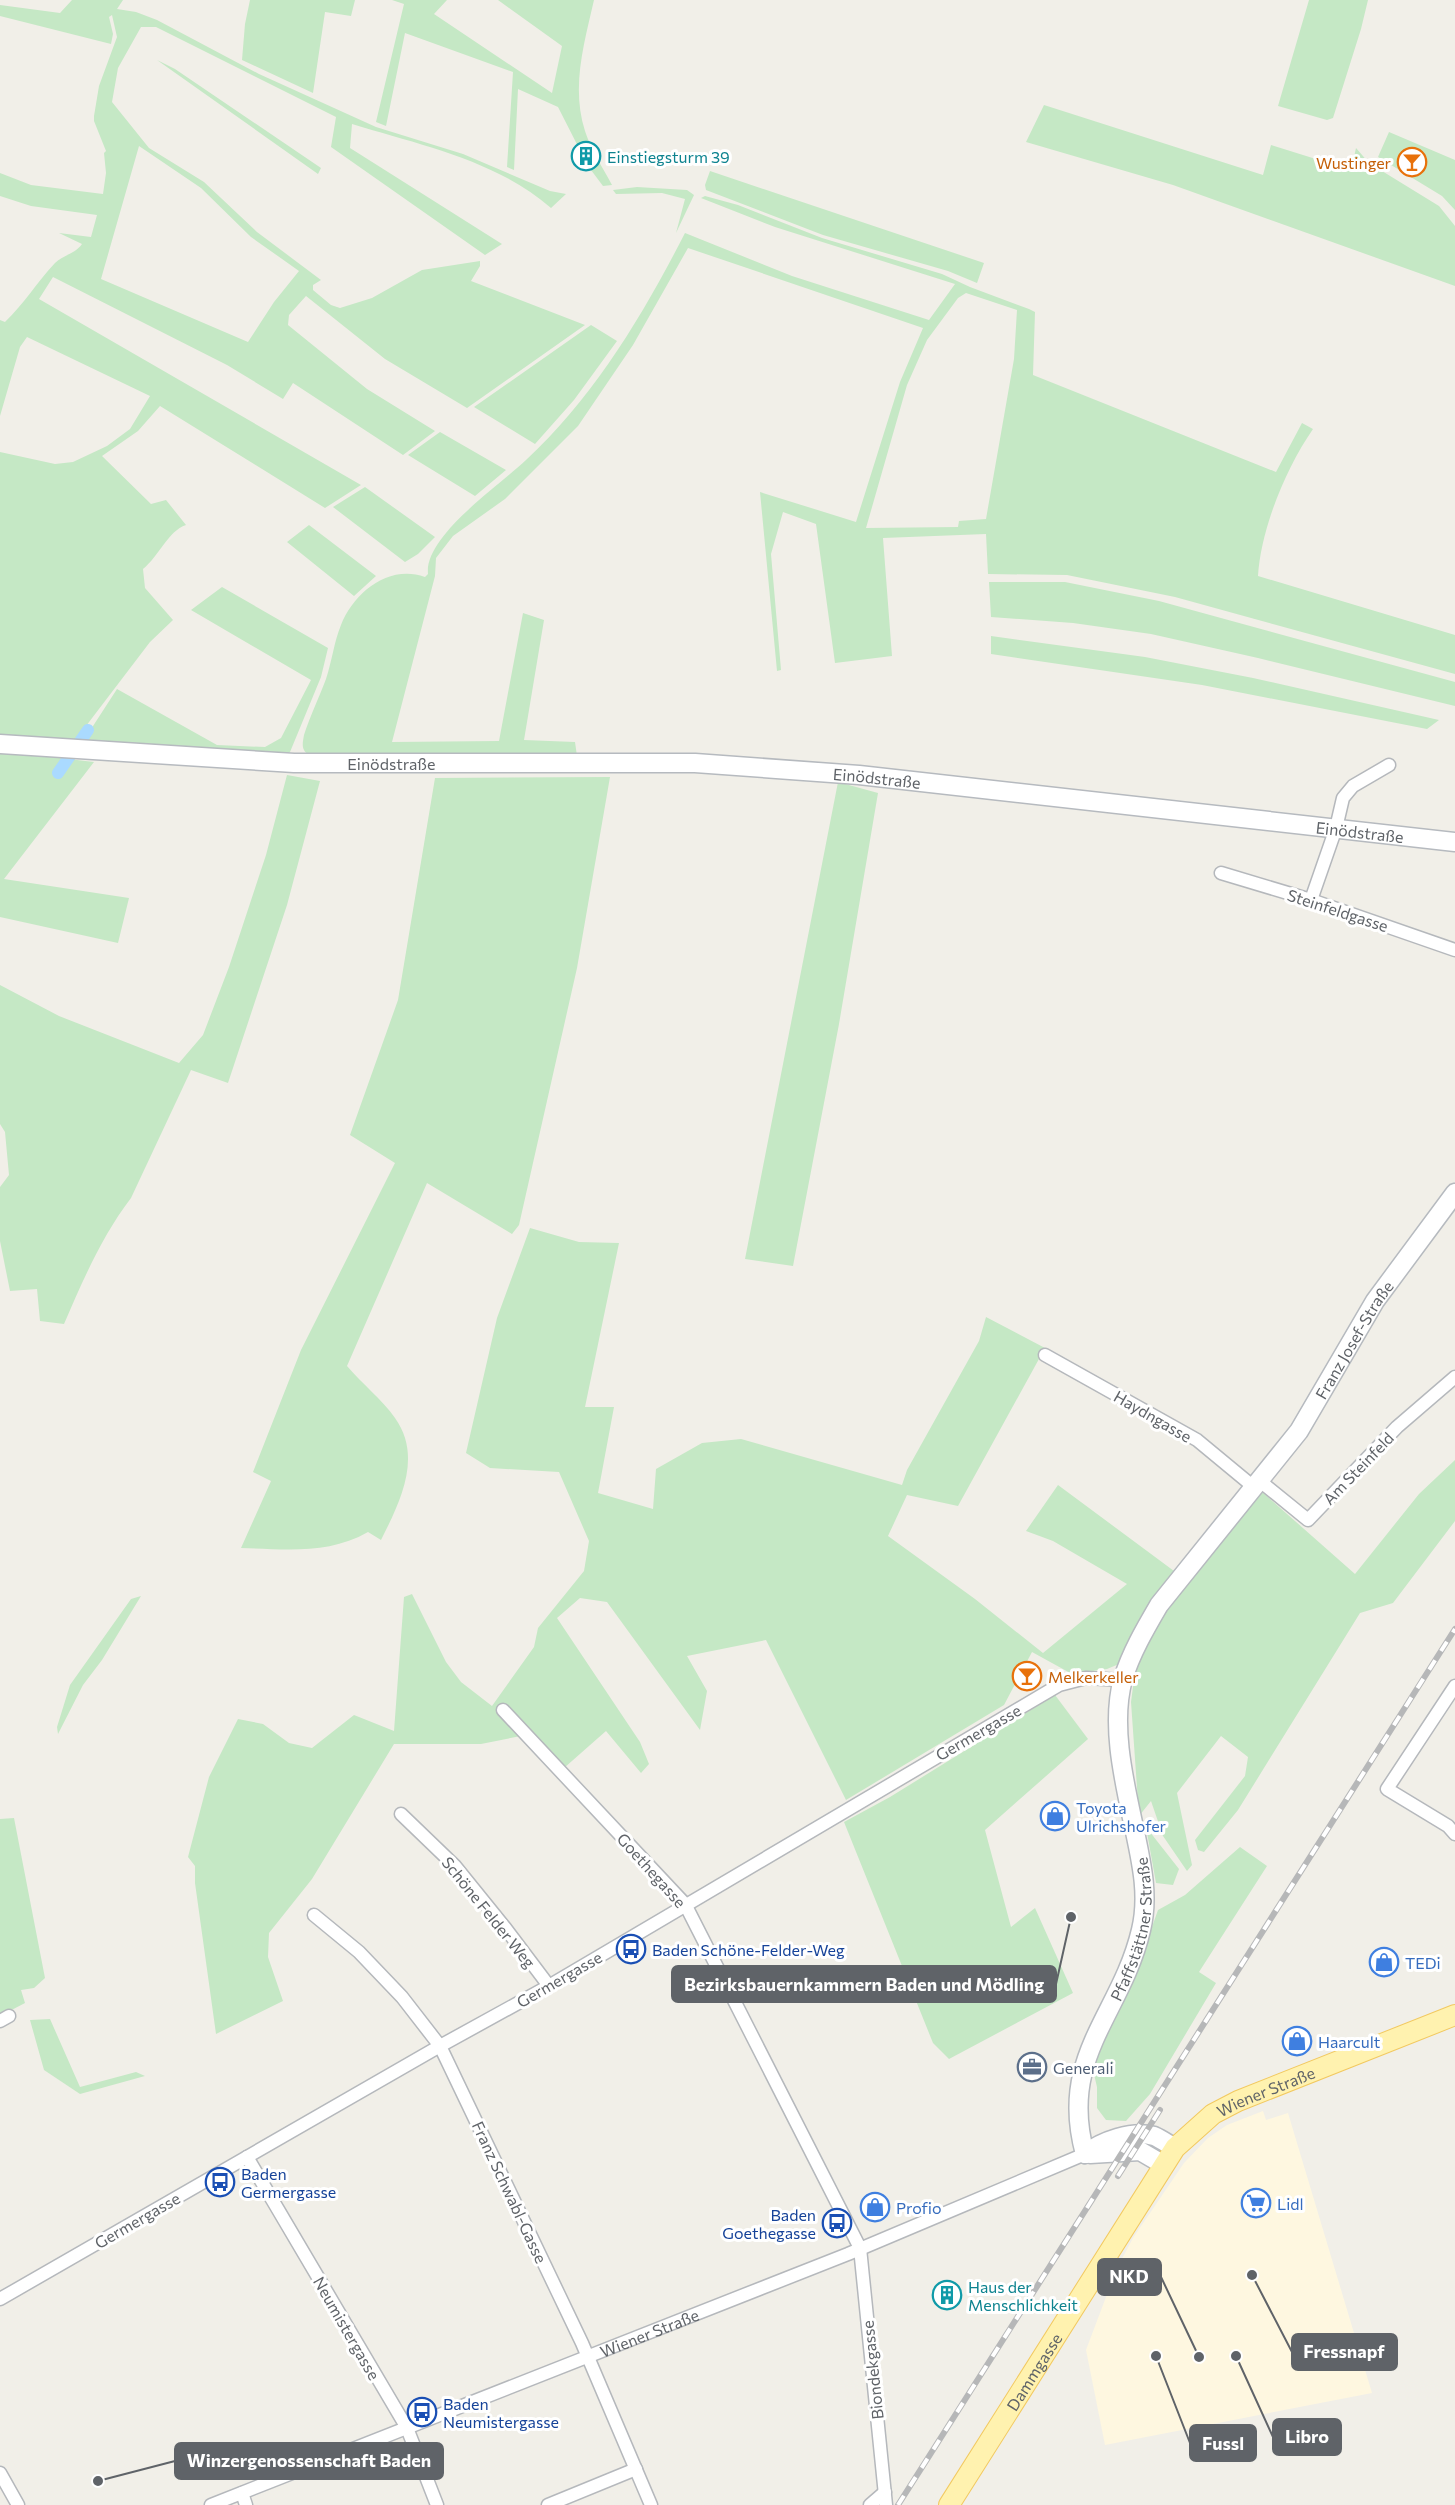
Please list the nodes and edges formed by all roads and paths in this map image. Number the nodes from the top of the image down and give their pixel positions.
1 (0, 744) edge
2 (1389, 765) dead end
3 (1336, 828) junction
4 (1455, 842) edge
5 (1221, 873) dead end
6 (1311, 900) junction
7 (1455, 950) edge
8 (1455, 1193) edge
9 (1045, 1355) dead end
10 (1455, 1377) edge
11 (1257, 1485) junction
12 (1123, 1680) junction
13 (1455, 1686) edge
14 (503, 1710) dead end
15 (401, 1814) dead end
16 (1455, 1834) edge
17 (685, 1905) junction
18 (314, 1915) dead end
19 (549, 1986) junction
20 (1455, 2015) edge
21 (440, 2046) junction
22 (1175, 2148) junction
23 (1085, 2154) junction
24 (247, 2157) junction
25 (1164, 2165) junction
26 (860, 2248) junction
27 (0, 2299) edge
28 (588, 2355) junction
29 (406, 2428) junction
30 (636, 2469) junction
31 (0, 2473) edge
32 (242, 2493) junction
33 (885, 2499) edge
34 (18, 2505) edge
35 (211, 2505) edge
36 (246, 2505) edge
37 (437, 2505) edge
38 (548, 2505) edge
39 (651, 2505) edge
40 (870, 2505) edge
41 (949, 2505) edge

1 - 3 street, Einödstraße
2 - 3 street
3 - 4 street, Einödstraße
3 - 6 street
5 - 6 street, Steinfeldgasse
6 - 7 street, Steinfeldgasse
8 - 11 street, Franz Josef-Straße
9 - 11 street, Haydngasse
10 - 11 street, Am Steinfeld
11 - 12 street, Pfaffstättner Straße
12 - 17 street, Germergasse
12 - 23 street, Pfaffstättner Straße
13 - 16 street
14 - 17 street, Goethegasse
15 - 19 street, Schöne Felder Weg
17 - 19 street, Germergasse
17 - 26 street, Goethegasse
18 - 21 street, Franz Schwabl-Gasse
19 - 21 street, Germergasse
20 - 22 main road, Wiener Straße
21 - 24 street, Germergasse
21 - 28 street, Franz Schwabl-Gasse
22 - 23 street, Wiener Straße
22 - 25 main road, Dammgasse
23 - 25 street, Wiener Straße
23 - 26 street, Wiener Straße
24 - 27 street, Germergasse
24 - 29 street, Neumistergasse
25 - 41 main road, Dammgasse
26 - 28 street, Wiener Straße
26 - 33 street, Biondekgasse
28 - 29 street, Wiener Straße
28 - 30 street, Franz Schwabl-Gasse
29 - 32 street, Wiener Straße
29 - 37 street, Neumistergasse
30 - 38 street
30 - 39 street, Franz Schwabl-Gasse
31 - 34 street
32 - 35 street, Wiener Straße
32 - 36 street
33 - 40 street, Biondekgasse

